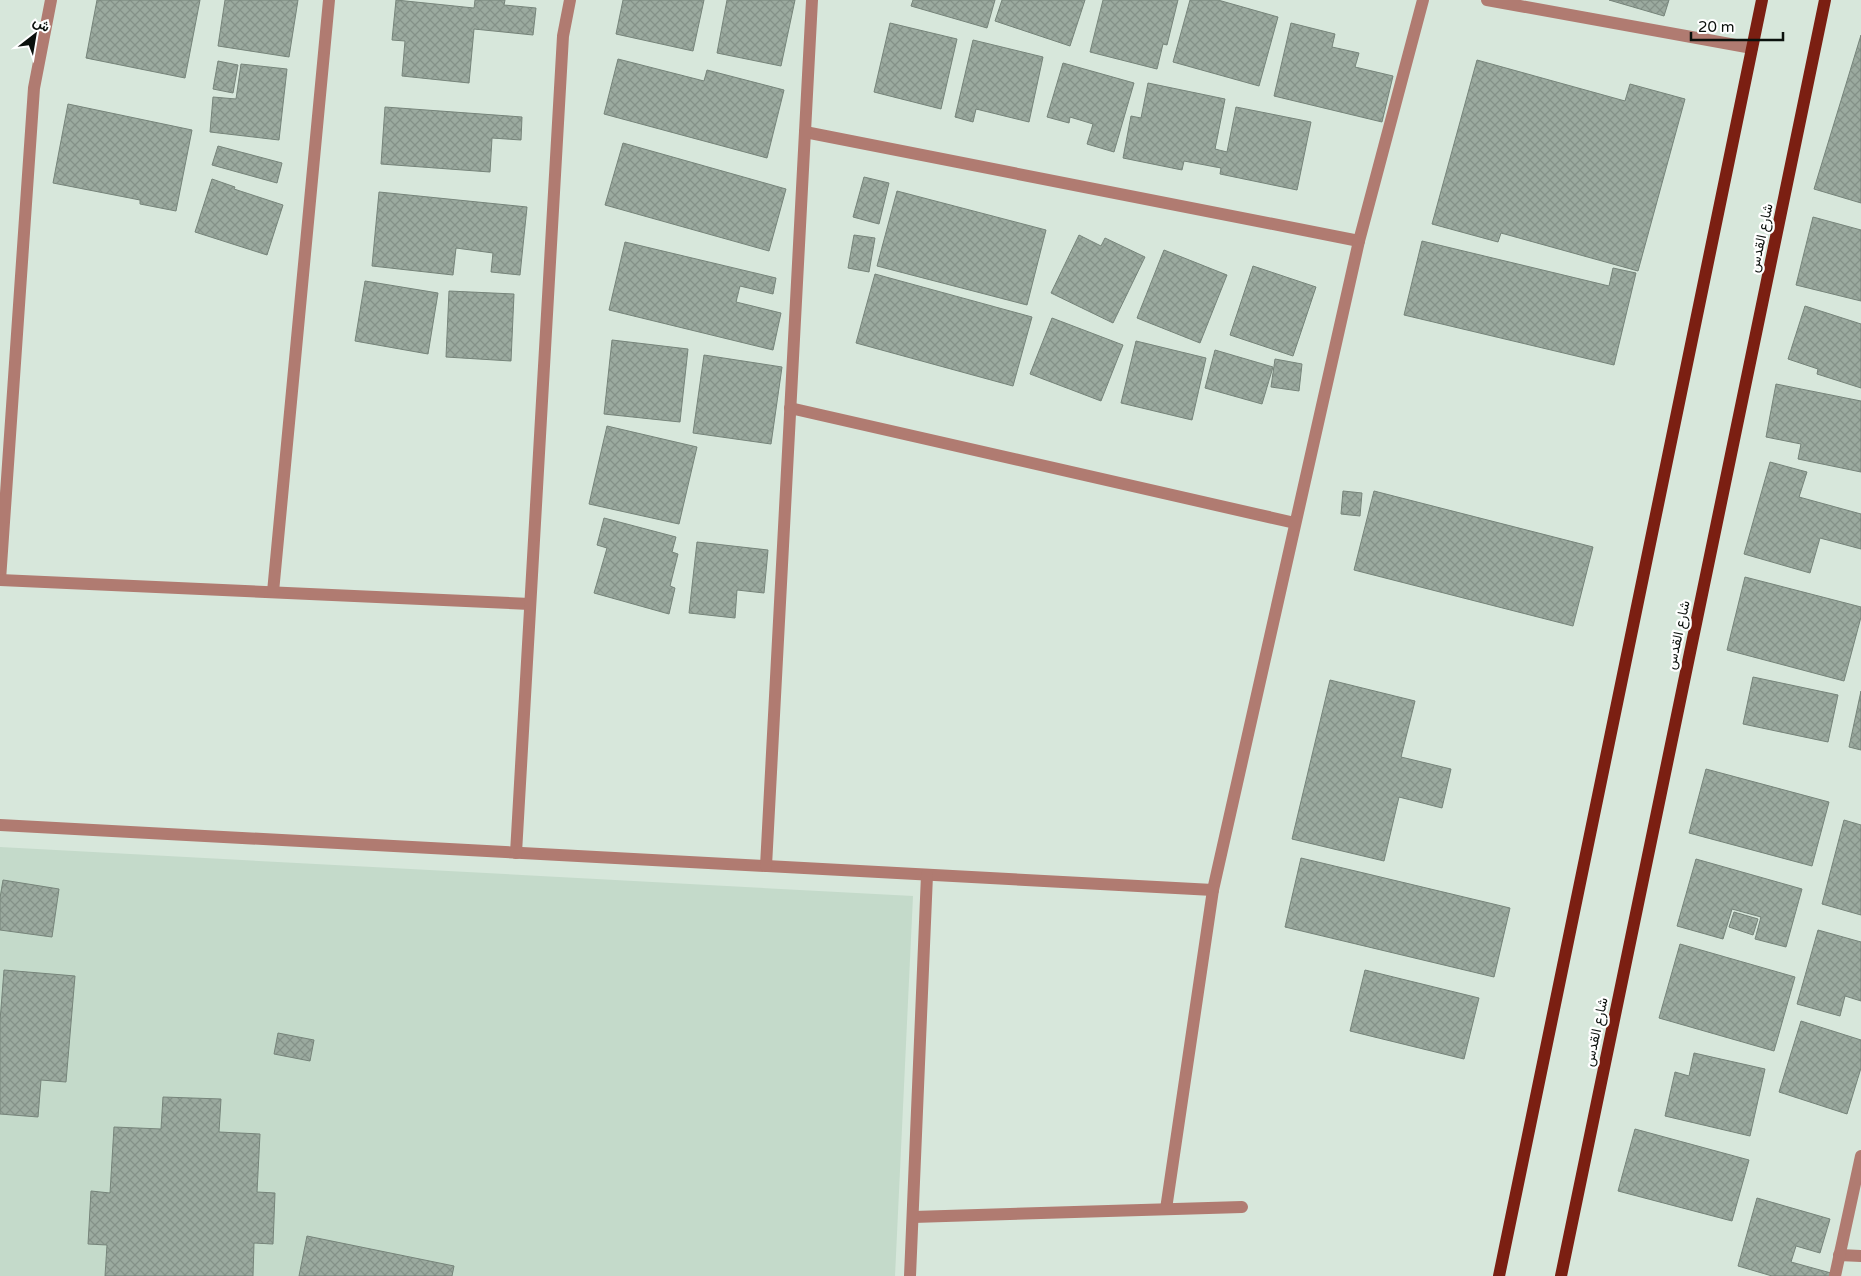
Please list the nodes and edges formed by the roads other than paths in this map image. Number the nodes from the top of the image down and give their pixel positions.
1 (51, 0) edge
2 (329, 0) edge
3 (570, 0) edge
4 (812, 0) edge
5 (1423, 0) edge
6 (1487, 0) edge
7 (1762, 0) edge
8 (1825, 0) edge
9 (1752, 48) junction
10 (805, 132) junction
11 (1359, 241) junction
12 (790, 408) junction
13 (1295, 524) junction
14 (0, 580) edge
15 (273, 592) junction
16 (530, 604) junction
17 (0, 825) edge
18 (516, 853) junction
19 (766, 866) junction
20 (927, 875) junction
21 (1212, 890) junction
22 (1861, 1156) edge
23 (1242, 1207) dead end
24 (1166, 1209) junction
25 (913, 1217) junction
26 (1839, 1255) junction
27 (1861, 1256) edge
28 (910, 1276) edge
29 (1499, 1276) edge
30 (1561, 1276) edge
31 (1835, 1276) edge

1 - 14 street
2 - 15 street
3 - 16 street
4 - 10 street
5 - 11 street
6 - 9 street
7 - 9 main road
8 - 30 main road, شارع القدس
9 - 29 main road
10 - 11 street
10 - 12 street
11 - 13 street
12 - 13 street
12 - 19 street
13 - 21 street
14 - 15 street
15 - 16 street
16 - 18 street
17 - 18 street
18 - 19 street
19 - 20 street
20 - 21 street
20 - 25 street
21 - 24 street
22 - 26 street
23 - 24 street
24 - 25 street
25 - 28 street
26 - 27 street
26 - 31 street

